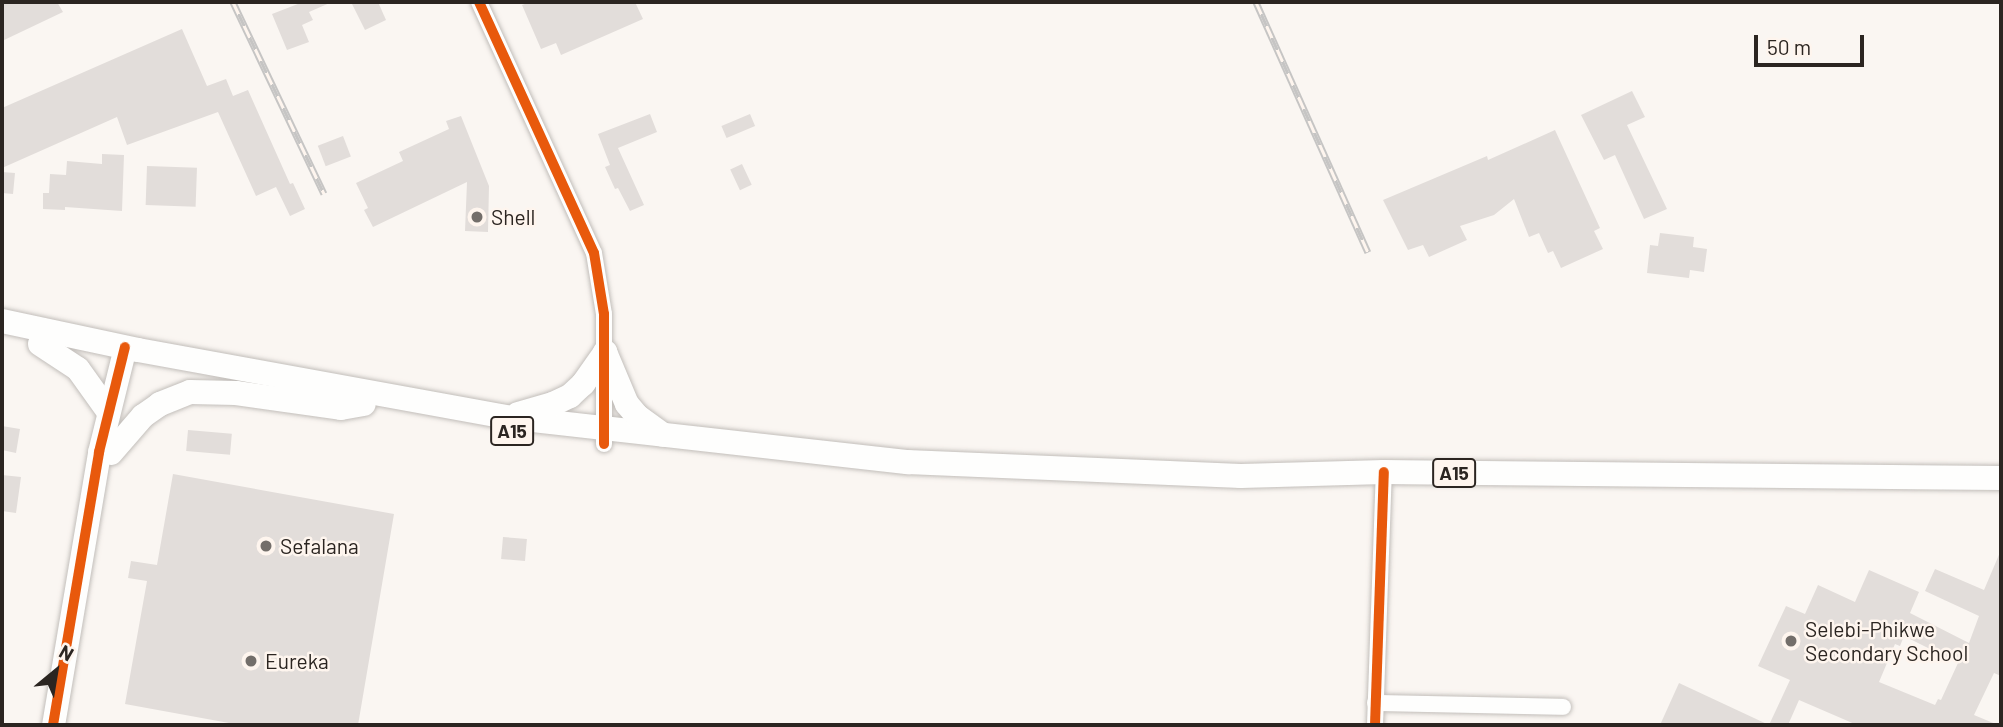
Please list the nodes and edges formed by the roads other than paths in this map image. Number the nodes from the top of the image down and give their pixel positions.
1 (480, 2) edge
2 (2, 321) edge
3 (2, 336) edge
4 (40, 344) junction
5 (605, 352) junction
6 (130, 355) junction
7 (364, 404) junction
8 (108, 411) junction
9 (505, 417) junction
10 (605, 437) junction
11 (666, 437) junction
12 (111, 453) junction
13 (906, 462) junction
14 (1384, 472) junction
15 (2001, 478) edge
16 (94, 493) junction
17 (1375, 703) junction
18 (1563, 707) dead end
19 (53, 725) edge
20 (1375, 725) edge

1 - 5 street
2 - 6 main road, A15
3 - 4 main road, A15
4 - 6 main road, A15
4 - 8 main road
5 - 9 main road
5 - 10 street
5 - 11 main road
6 - 7 main road, A15
6 - 8 street
6 - 9 main road, A15
6 - 12 street
7 - 10 main road, A15
7 - 12 main road
8 - 16 street
9 - 10 main road, A15
10 - 11 main road, A15
10 - 13 main road, A15
11 - 13 main road, A15
12 - 16 street
13 - 14 main road, A15
14 - 15 main road, A15
14 - 17 street
16 - 19 street
17 - 18 street
17 - 20 street

